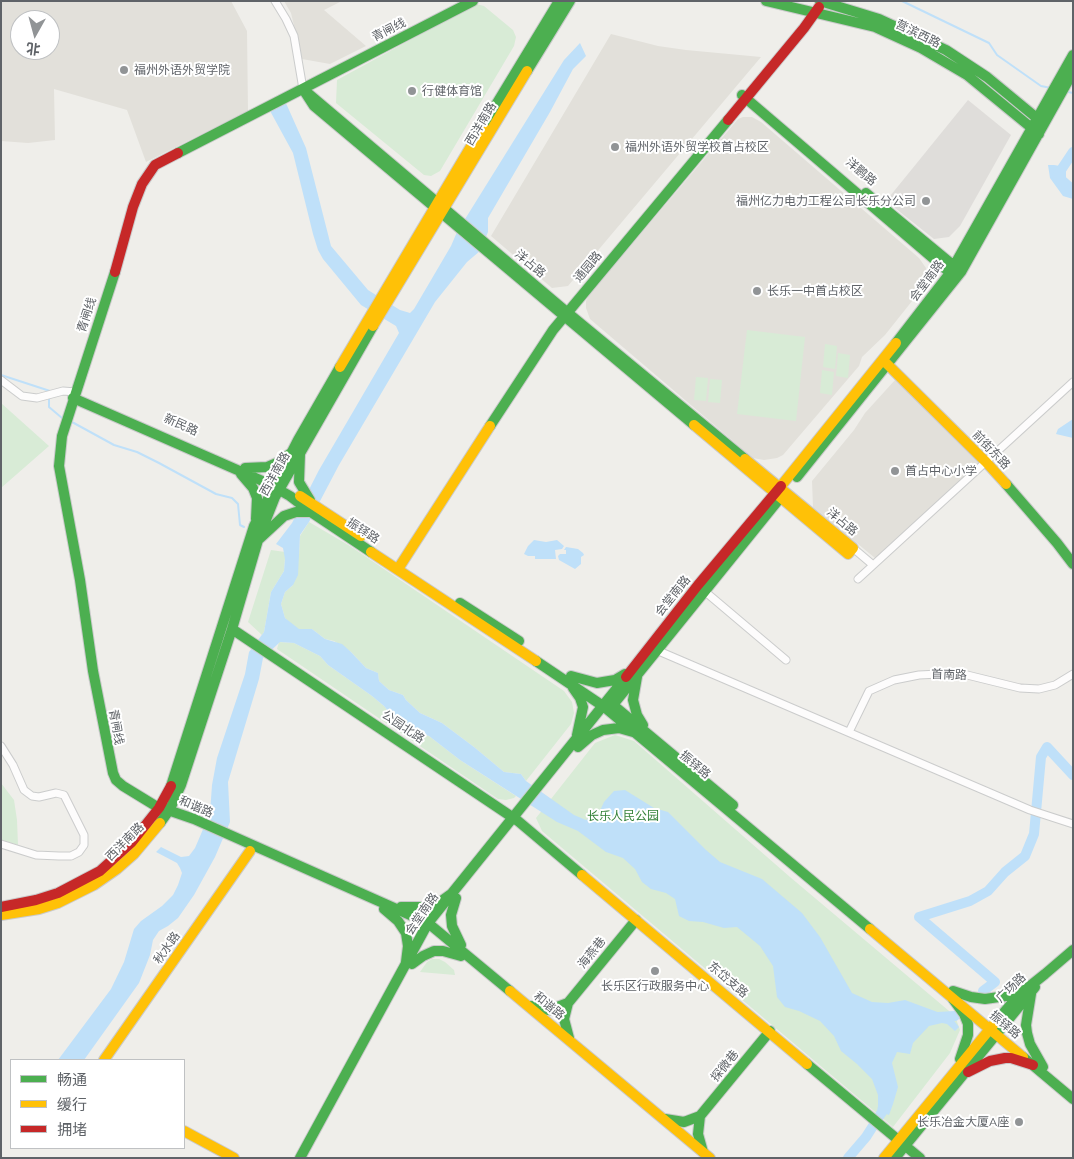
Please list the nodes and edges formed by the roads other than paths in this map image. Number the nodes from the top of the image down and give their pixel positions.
1 (274, 1) edge
2 (473, 1) edge
3 (559, 1) edge
4 (570, 1) edge
5 (766, 1) edge
6 (818, 4) edge
7 (1073, 55) edge
8 (1073, 72) edge
9 (1062, 83) junction
10 (303, 89) junction
11 (745, 95) junction
12 (1038, 126) junction
13 (439, 207) junction
14 (955, 273) junction
15 (563, 312) junction
16 (885, 362) junction
17 (1, 380) edge
18 (1073, 382) edge
19 (74, 395) junction
20 (296, 453) junction
21 (986, 462) junction
22 (242, 469) junction
23 (278, 486) junction
24 (780, 492) junction
25 (314, 509) junction
26 (254, 526) junction
27 (258, 540) junction
28 (853, 548) joint
29 (1073, 564) edge
30 (397, 565) junction
31 (874, 565) junction
32 (858, 579) dead end
33 (701, 588) junction
34 (232, 630) junction
35 (652, 648) junction
36 (786, 660) dead end
37 (636, 669) junction
38 (1073, 674) edge
39 (570, 679) junction
40 (608, 705) junction
41 (849, 732) junction
42 (647, 737) junction
43 (575, 745) junction
44 (1, 746) edge
45 (164, 811) junction
46 (516, 819) junction
47 (1073, 824) edge
48 (225, 836) junction
49 (1, 844) edge
50 (250, 851) junction
51 (454, 896) junction
52 (384, 906) junction
53 (1, 907) edge
54 (1, 915) edge
55 (636, 920) junction
56 (429, 927) junction
57 (1073, 950) edge
58 (463, 954) junction
59 (409, 963) junction
60 (1044, 974) junction
61 (1031, 992) junction
62 (1020, 994) junction
63 (953, 995) junction
64 (568, 1003) junction
65 (528, 1005) junction
66 (994, 1029) junction
67 (770, 1031) junction
68 (571, 1041) junction
69 (105, 1059) edge
70 (1038, 1066) junction
71 (960, 1072) junction
72 (1073, 1090) edge
73 (1073, 1099) edge
74 (700, 1116) junction
75 (663, 1118) junction
76 (185, 1132) edge
77 (902, 1143) junction
78 (701, 1156) edge
79 (234, 1158) edge
80 (300, 1158) edge
81 (307, 1158) edge
82 (884, 1158) edge
83 (895, 1158) edge
84 (920, 1158) edge

1 - 10 street
2 - 10 main road, 青闸线
3 - 13 main road, 西洋南路
4 - 13 main road, 西洋南路
5 - 6 main road, 营滨西路
6 - 11 main road, 通园路
6 - 12 main road, 营滨西路
7 - 9 main road, 会堂南路
8 - 9 main road, 会堂南路
9 - 12 main road, 会堂南路
10 - 13 main road, 洋占路
10 - 19 main road, 青闸线
11 - 14 main road, 洋鹏路
11 - 15 main road, 通园路
12 - 14 main road, 会堂南路
13 - 15 main road, 洋占路
13 - 20 main road, 西洋南路
14 - 16 main road, 会堂南路
15 - 24 main road, 洋占路
15 - 30 main road, 通园路
16 - 21 main road, 前街东路
16 - 24 main road, 会堂南路
17 - 19 street
18 - 21 street
19 - 22 main road, 新民路
19 - 45 main road, 青闸线
20 - 22 main road
20 - 23 main road, 西洋南路
20 - 25 main road
21 - 29 main road, 前街东路
21 - 31 street
22 - 23 main road, 新民路
22 - 26 main road
23 - 25 main road, 振铎路
23 - 26 main road, 西洋南路
23 - 27 main road, 西洋南路
24 - 28 main road, 洋占路
24 - 33 main road, 会堂南路
25 - 27 main road
25 - 30 main road, 振铎路
26 - 45 main road, 西洋南路
27 - 34 main road, 西洋南路
28 - 31 street
30 - 39 main road, 振铎路
31 - 32 street
33 - 35 main road, 会堂南路
33 - 36 street
34 - 45 main road, 西洋南路
34 - 46 main road, 公园北路
35 - 37 main road, 会堂南路
35 - 41 street
37 - 39 main road
37 - 40 main road, 会堂南路
37 - 42 main road
38 - 41 street, 首南路
39 - 40 main road, 振铎路
39 - 43 main road
40 - 42 main road, 振铎路
40 - 43 main road, 会堂南路
41 - 47 street
42 - 43 main road
42 - 63 main road, 振铎路
43 - 46 main road, 会堂南路
44 - 49 street
45 - 48 main road, 和谐路
45 - 53 main road, 西洋南路
45 - 54 main road, 西洋南路
46 - 51 main road, 会堂南路
46 - 55 main road, 东岱支路
48 - 50 main road, 和谐路
48 - 52 main road, 和谐路
50 - 52 main road, 和谐路
50 - 69 main road, 秋水路
51 - 52 main road
51 - 56 main road, 会堂南路
51 - 58 main road
52 - 56 main road, 和谐路
52 - 59 main road
55 - 64 main road, 海燕巷
55 - 67 main road, 东岱支路
56 - 58 main road, 和谐路
56 - 59 main road, 会堂南路
57 - 60 main road
58 - 59 main road
58 - 65 main road, 和谐路
58 - 78 main road, 和谐路
59 - 80 main road, 会堂南路
59 - 81 main road, 会堂南路
60 - 61 main road, 广场路
60 - 62 main road, 广场路
61 - 66 main road, 广场路
61 - 70 main road
62 - 63 main road
62 - 66 main road, 广场路
63 - 66 main road, 振铎路
63 - 71 main road
64 - 65 main road
64 - 68 main road
65 - 68 main road, 和谐路
66 - 70 main road, 振铎路
66 - 71 main road, 广场路
67 - 74 main road, 探微巷
67 - 77 main road, 东岱支路
68 - 75 main road, 和谐路
70 - 71 main road
70 - 72 main road, 振铎路
70 - 73 main road, 振铎路
71 - 77 main road, 广场路
74 - 75 main road
74 - 78 main road
75 - 78 main road, 和谐路
76 - 79 main road
77 - 82 main road, 广场路
77 - 83 main road, 广场路
77 - 84 main road, 东岱支路

